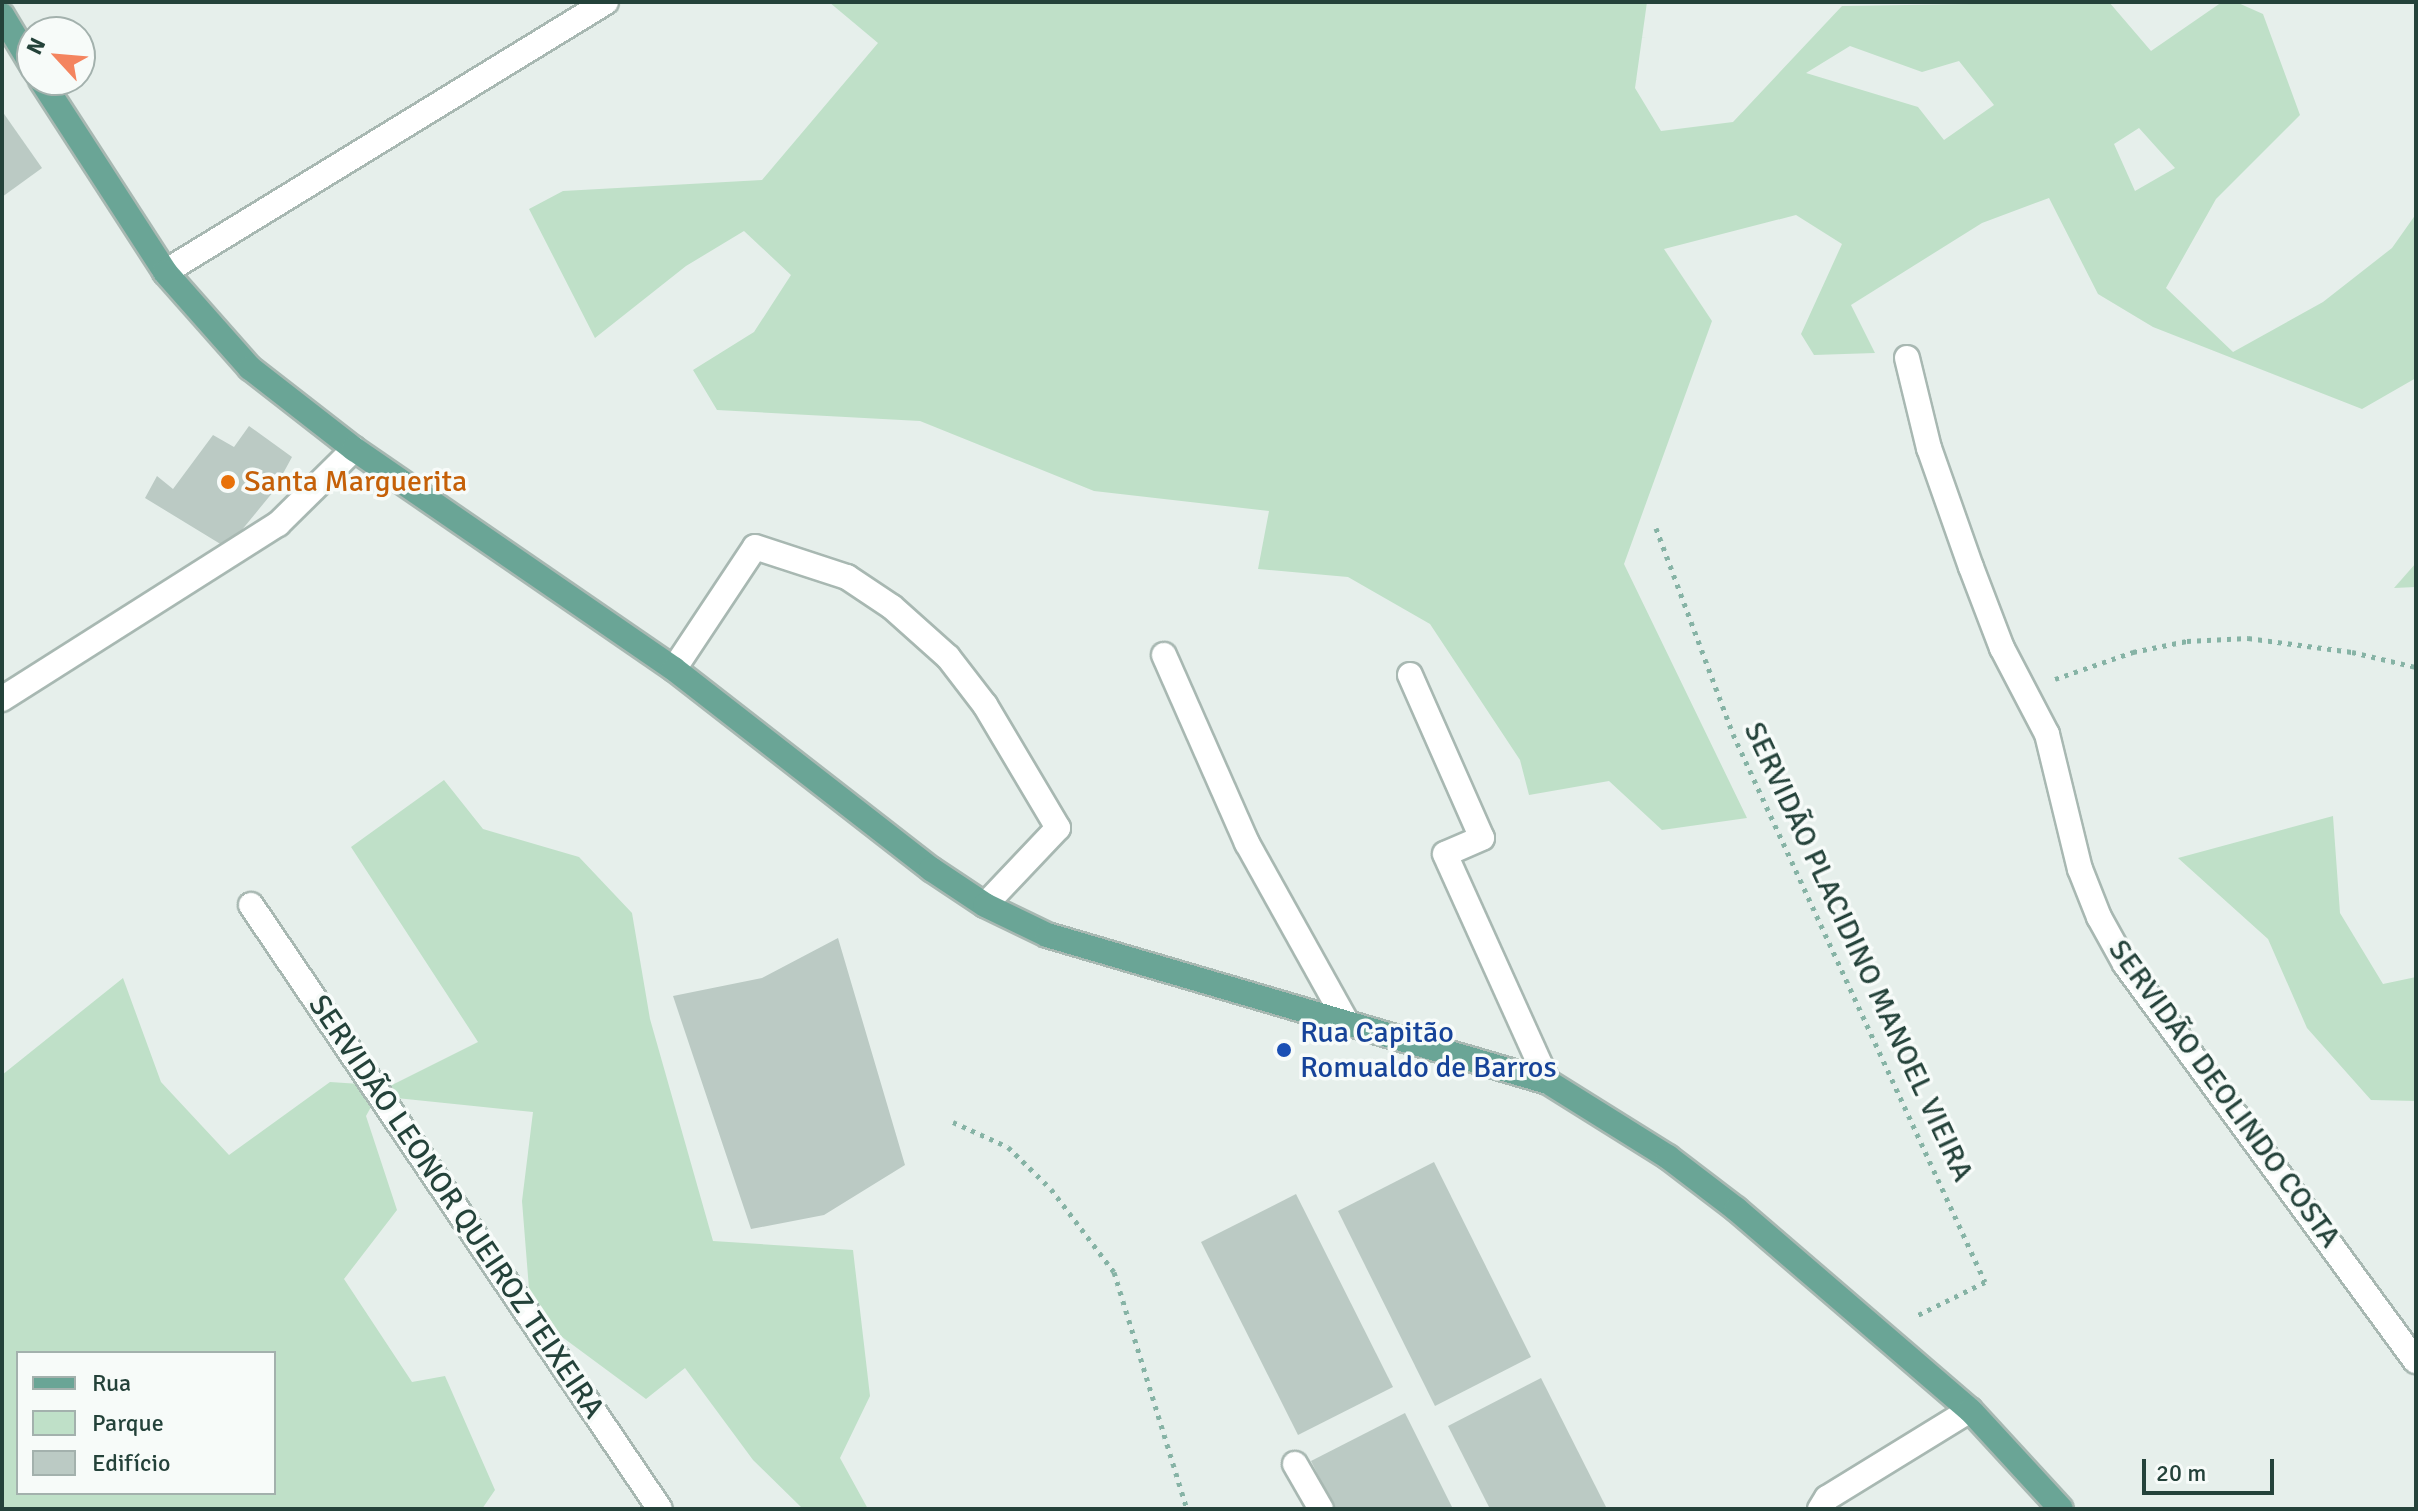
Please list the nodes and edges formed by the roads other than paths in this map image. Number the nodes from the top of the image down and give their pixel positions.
1 (606, 2) edge
2 (51, 96) edge
3 (165, 272) junction
4 (1907, 358) dead end
5 (354, 449) junction
6 (1164, 655) dead end
7 (674, 669) junction
8 (1410, 675) dead end
9 (2, 699) edge
10 (251, 905) dead end
11 (985, 905) junction
12 (1346, 1021) junction
13 (1548, 1082) junction
14 (2416, 1361) edge
15 (1970, 1410) junction
16 (1295, 1464) dead end
17 (660, 1509) edge
18 (1321, 1509) edge
19 (1820, 1509) edge
20 (2061, 1509) edge

1 - 3 street
2 - 3 main road
3 - 5 main road
4 - 14 street, SERVIDÃO DEOLINDO COSTA
5 - 7 main road
5 - 9 street
6 - 12 street
7 - 11 main road
7 - 11 street
8 - 13 street
10 - 17 street, SERVIDÃO LEONOR QUEIROZ TEIXEIRA
11 - 12 main road
12 - 13 main road
13 - 15 main road
15 - 19 street
15 - 20 main road
16 - 18 street

